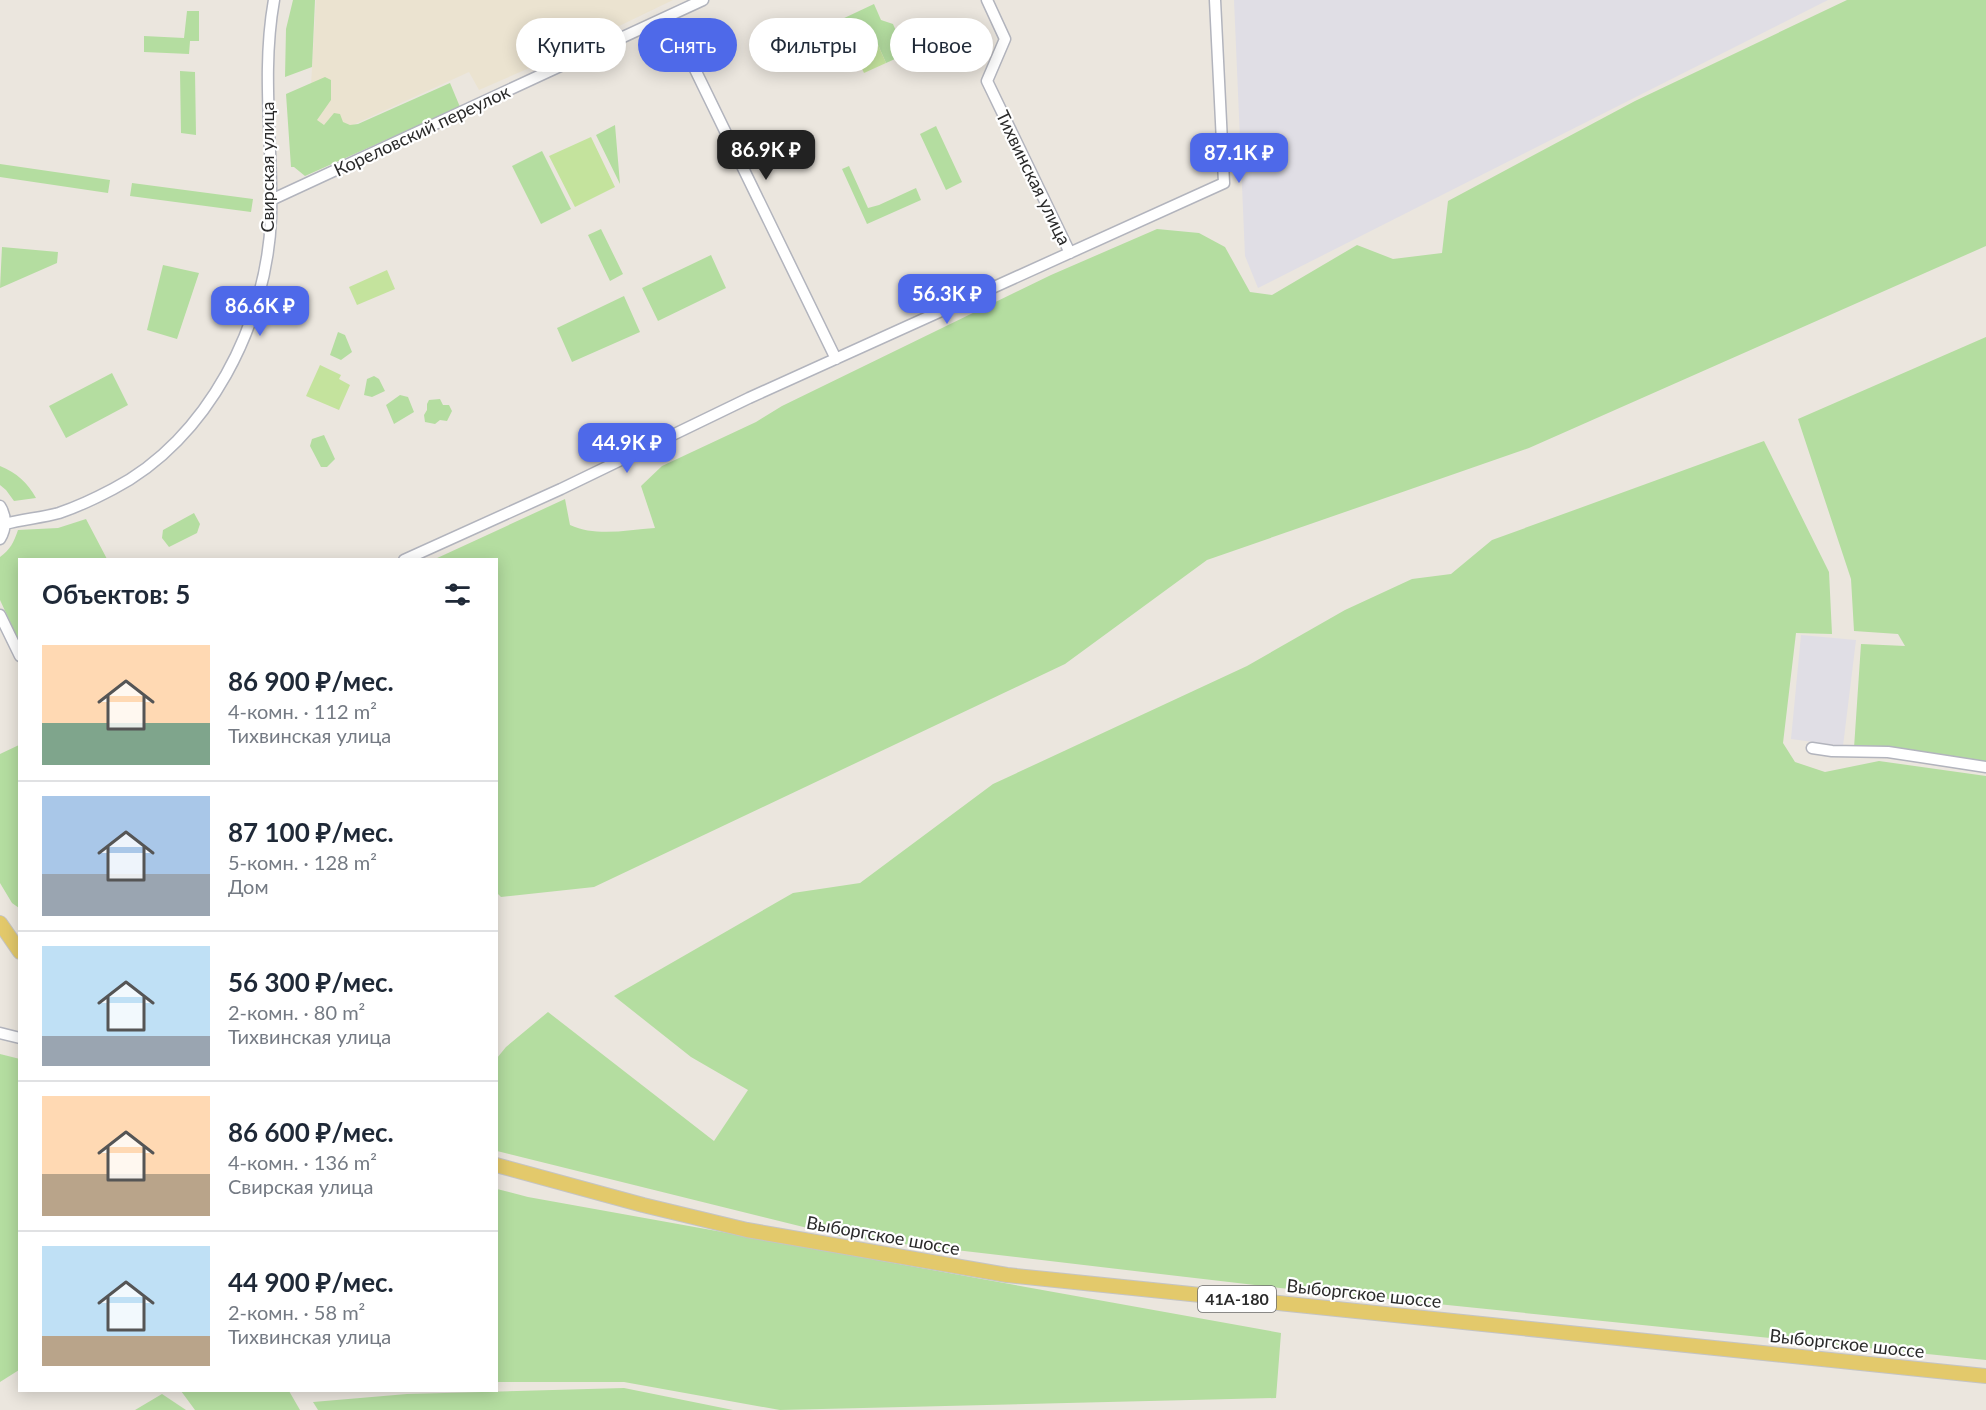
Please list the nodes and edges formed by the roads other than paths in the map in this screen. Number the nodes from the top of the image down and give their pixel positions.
1 (274, 0) edge
2 (703, 0) edge
3 (987, 0) edge
4 (1215, 0) edge
5 (669, 16) junction
6 (271, 200) junction
7 (1070, 253) junction
8 (836, 359) junction
9 (0, 506) edge
10 (5, 524) junction
11 (0, 539) edge
12 (408, 558) edge
13 (0, 615) edge
14 (18, 652) edge
15 (1812, 748) dead end
16 (1986, 767) edge
17 (0, 923) edge
18 (18, 949) edge
19 (0, 1033) edge
20 (18, 1038) edge
21 (498, 1166) edge
22 (1986, 1376) edge

1 - 6 street, Свирская улица
2 - 5 street, Кореловский переулок
3 - 7 street, Тихвинская улица
4 - 7 street
5 - 6 street, Кореловский переулок
5 - 8 street
6 - 10 street, Свирская улица
7 - 8 street, Тихвинская улица
8 - 12 street, Тихвинская улица
9 - 10 street
10 - 11 street
13 - 14 street
15 - 16 street
17 - 18 main road
19 - 20 street
21 - 22 main road, Выборгское шоссе / 41А-180

